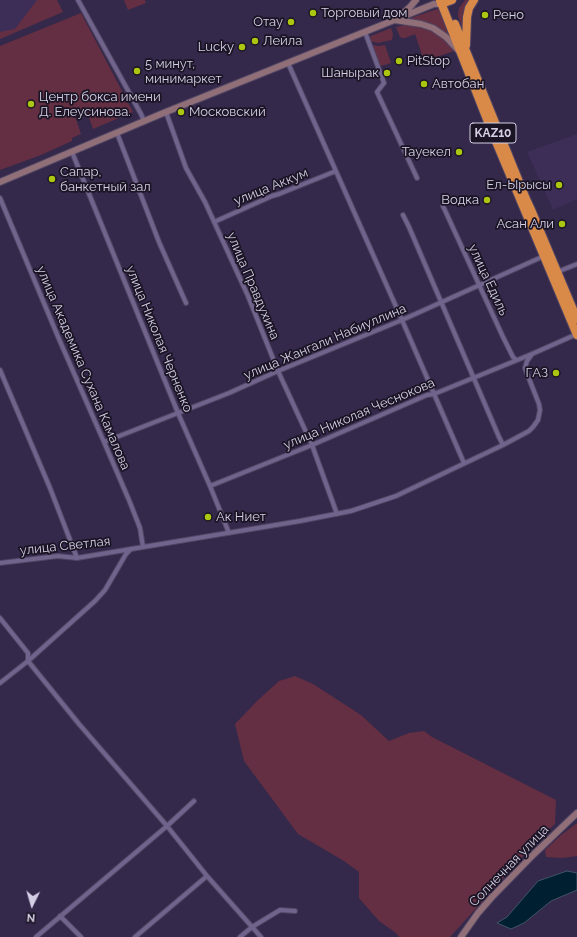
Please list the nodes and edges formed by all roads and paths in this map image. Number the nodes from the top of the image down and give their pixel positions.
1 (78, 0) edge
2 (416, 0) edge
3 (474, 0) edge
4 (442, 1) edge
5 (394, 20) junction
6 (365, 32) junction
7 (463, 51) junction
8 (288, 63) junction
9 (166, 112) junction
10 (144, 121) junction
11 (117, 133) junction
12 (72, 152) junction
13 (336, 171) junction
14 (417, 178) dead end
15 (0, 182) edge
16 (0, 198) edge
17 (443, 206) dead end
18 (403, 216) dead end
19 (214, 222) junction
20 (547, 255) junction
21 (577, 264) edge
22 (554, 273) junction
23 (479, 285) junction
24 (186, 303) dead end
25 (441, 303) junction
26 (577, 319) edge
27 (402, 320) junction
28 (577, 334) edge
29 (532, 354) junction
30 (516, 360) junction
31 (0, 370) edge
32 (278, 371) junction
33 (474, 378) junction
34 (434, 394) junction
35 (178, 413) junction
36 (104, 442) junction
37 (312, 445) junction
38 (503, 445) junction
39 (464, 463) junction
40 (210, 486) junction
41 (337, 514) junction
42 (229, 533) junction
43 (143, 546) junction
44 (131, 549) junction
45 (77, 558) junction
46 (0, 563) edge
47 (0, 618) edge
48 (28, 661) junction
49 (0, 683) edge
50 (194, 801) dead end
51 (577, 813) edge
52 (167, 826) junction
53 (207, 876) junction
54 (295, 911) dead end
55 (60, 916) junction
56 (252, 927) junction
57 (36, 937) edge
58 (81, 937) edge
59 (135, 937) edge
60 (240, 937) edge
61 (261, 937) edge
62 (461, 937) edge

1 - 10 street
2 - 5 main road
3 - 7 highway
4 - 5 main road
4 - 7 highway, KAZ10
5 - 6 main road
5 - 7 main road
6 - 8 main road
6 - 14 street
7 - 20 highway, KAZ10
8 - 9 main road
8 - 13 street
9 - 10 main road
9 - 19 street, улица Правдухина
10 - 11 main road
11 - 12 main road
11 - 24 street
12 - 15 main road
12 - 35 street, улица Николая Черненко
13 - 19 street, улица Аккум
13 - 27 street
16 - 36 street, улица Академика Сухана Камалова
17 - 23 street, улица Едиль
18 - 25 street
19 - 32 street, улица Правдухина
20 - 22 highway, KAZ10
20 - 23 street, улица Жангали Набиуллина
21 - 22 street
22 - 26 highway, KAZ10
22 - 28 highway, KAZ10
23 - 25 street, улица Жангали Набиуллина
23 - 30 street, улица Едиль
25 - 27 street, улица Жангали Набиуллина
25 - 33 street
27 - 32 street, улица Жангали Набиуллина
27 - 34 street
28 - 29 street, улица Николая Чеснокова
29 - 30 street, улица Николая Чеснокова
29 - 38 street, улица Светлая
30 - 33 street, улица Николая Чеснокова
31 - 45 street
32 - 35 street, улица Жангали Набиуллина
32 - 37 street, улица Правдухина
33 - 34 street, улица Николая Чеснокова
33 - 38 street
34 - 37 street, улица Николая Чеснокова
34 - 39 street
35 - 36 street, улица Жангали Набиуллина
35 - 40 street, улица Николая Черненко
36 - 43 street, улица Академика Сухана Камалова
37 - 40 street, улица Николая Чеснокова
37 - 41 street, улица Правдухина
38 - 39 street, улица Светлая
39 - 41 street, улица Светлая
40 - 42 street, улица Николая Черненко
41 - 42 street, улица Светлая
42 - 43 street, улица Светлая
43 - 44 street, улица Светлая
44 - 45 street, улица Светлая
44 - 48 street
45 - 46 street, улица Светлая
47 - 48 street
48 - 49 street
48 - 52 street
50 - 52 street
51 - 62 main road, Солнечная улица
52 - 53 street
52 - 55 street
53 - 56 street
53 - 59 street
54 - 56 street
55 - 57 street
55 - 58 street
56 - 60 street
56 - 61 street

